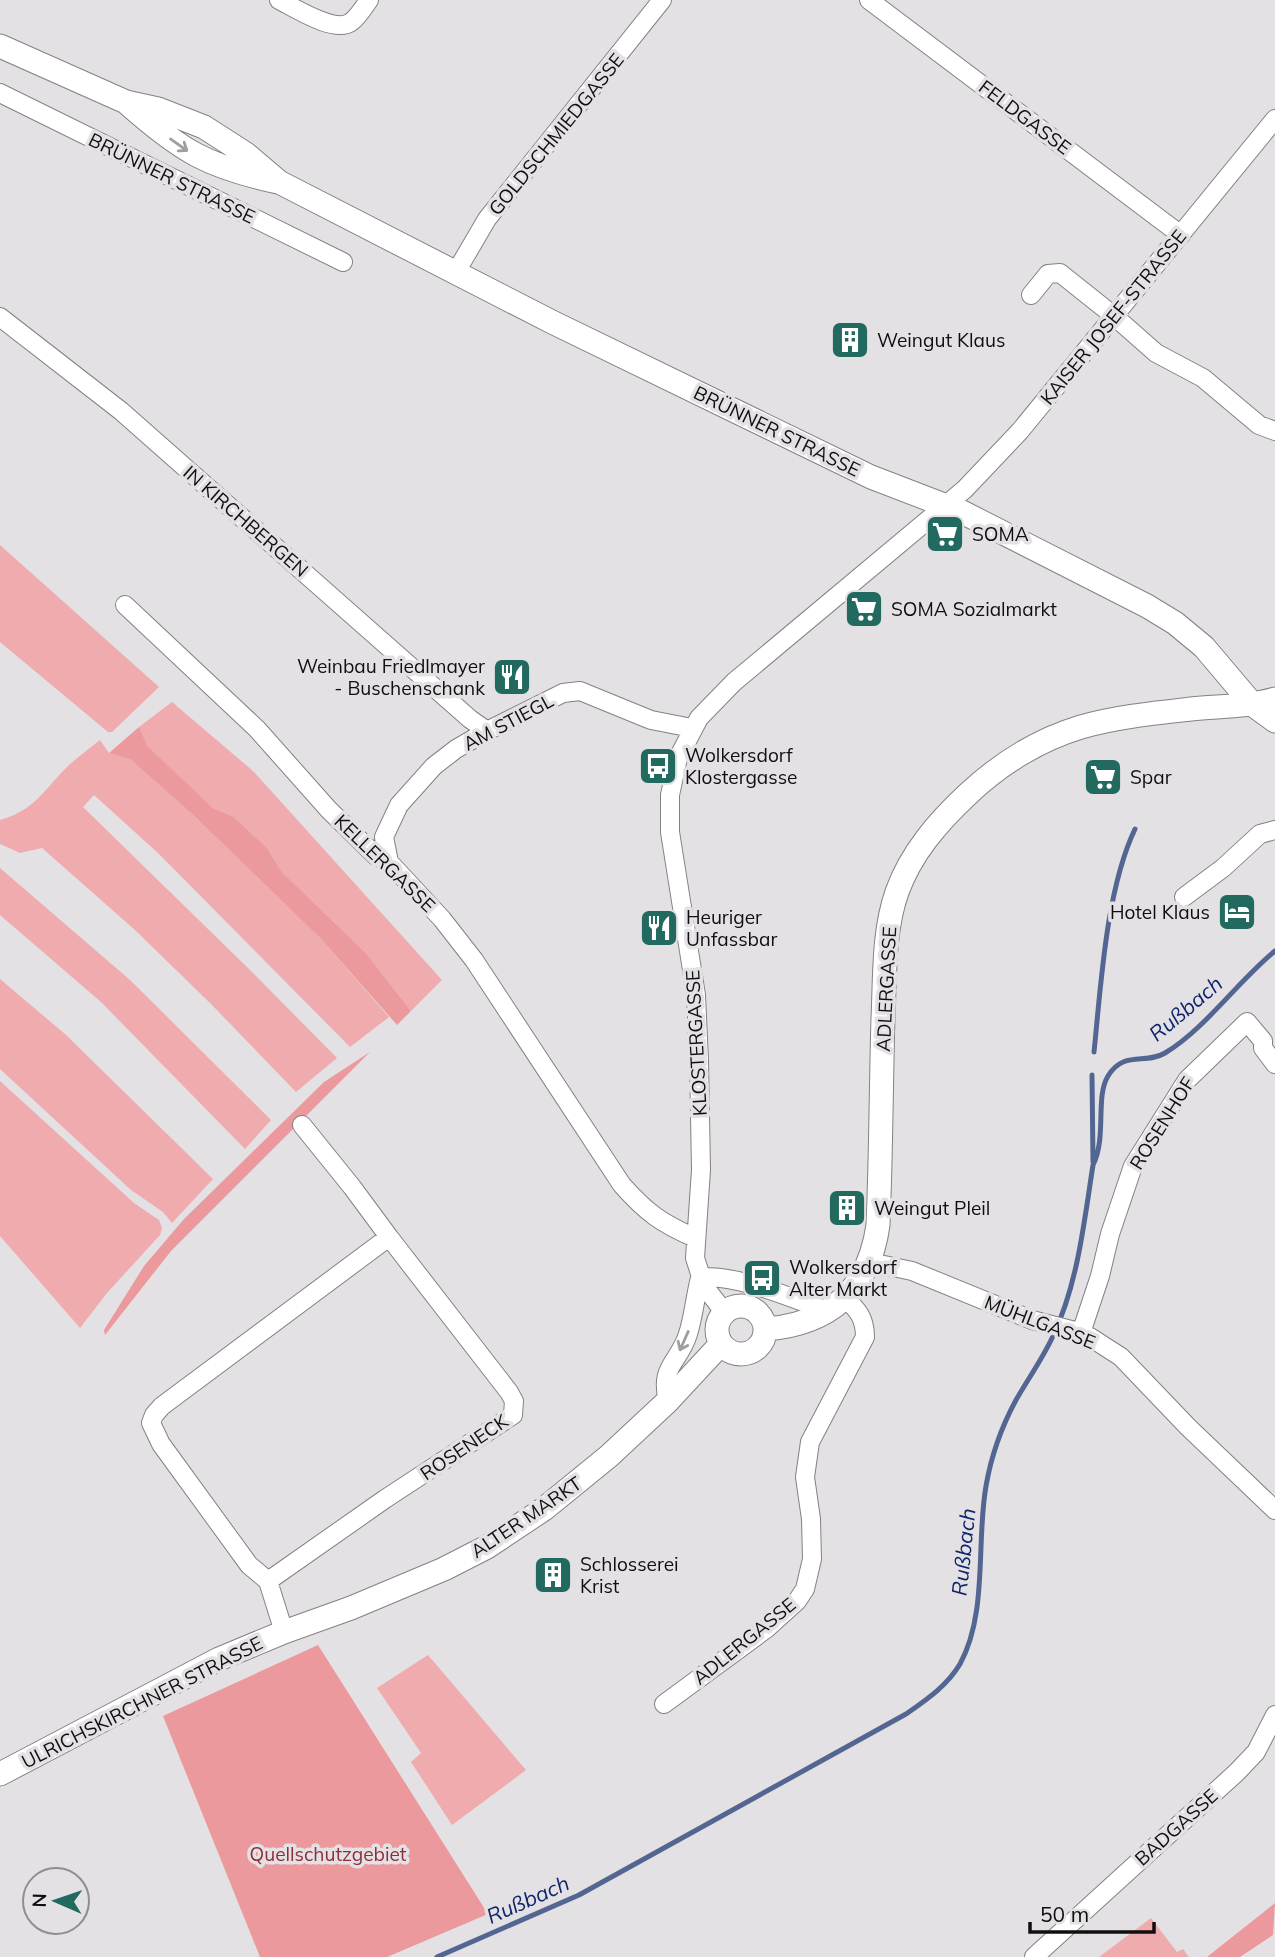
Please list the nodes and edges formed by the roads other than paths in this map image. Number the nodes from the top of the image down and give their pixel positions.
1 (279, 0) edge
2 (369, 0) edge
3 (662, 0) edge
4 (869, 0) edge
5 (0, 46) edge
6 (0, 93) edge
7 (1275, 119) edge
8 (1181, 235) junction
9 (343, 262) dead end
10 (456, 272) junction
11 (1031, 295) dead end
12 (1114, 316) junction
13 (0, 317) edge
14 (1275, 431) edge
15 (943, 506) junction
16 (125, 604) dead end
17 (1264, 702) edge
18 (1275, 721) edge
19 (692, 728) junction
20 (488, 731) junction
21 (1275, 830) edge
22 (388, 862) junction
23 (1184, 897) dead end
24 (1275, 1064) edge
25 (302, 1125) dead end
26 (389, 1237) junction
27 (695, 1237) junction
28 (870, 1262) junction
29 (700, 1278) junction
30 (836, 1304) junction
31 (725, 1313) junction
32 (766, 1329) junction
33 (1078, 1332) junction
34 (721, 1344) junction
35 (668, 1401) junction
36 (1275, 1510) edge
37 (268, 1581) junction
38 (284, 1632) junction
39 (664, 1704) dead end
40 (1275, 1715) edge
41 (0, 1774) edge
42 (1034, 1957) edge

1 - 2 street
3 - 10 street, GOLDSCHMIEDGASSE
4 - 8 street, FELDGASSE
5 - 10 main road, BRÜNNER STRASSE
6 - 9 street, BRÜNNER STRASSE
7 - 8 street, KAISER JOSEF-STRASSE
8 - 12 street, KAISER JOSEF-STRASSE
10 - 15 main road, BRÜNNER STRASSE
11 - 12 street
12 - 14 street
12 - 15 street, KAISER JOSEF-STRASSE
13 - 20 street, IN KIRCHBERGEN
15 - 17 main road, BRÜNNER STRASSE
15 - 19 street, KLOSTERGASSE
16 - 22 street, KELLERGASSE
17 - 18 main road, BRÜNNER STRASSE
17 - 28 main road, ADLERGASSE
19 - 20 street, AM STIEGL
19 - 27 street, KLOSTERGASSE
20 - 22 street, AM STIEGL
21 - 23 street
22 - 27 street, KELLERGASSE
24 - 33 street, ROSENHOF
25 - 26 street, ROSENECK
26 - 37 street
26 - 37 street, ROSENECK
27 - 29 street, KLOSTERGASSE
28 - 30 main road, ADLERGASSE
28 - 33 street, MÜHLGASSE
29 - 30 street
29 - 31 street, KLOSTERGASSE
29 -> 35 street
30 - 32 main road, ADLERGASSE
30 - 39 street, ADLERGASSE
31 - 32 main road
31 - 34 main road
32 - 34 main road
33 - 36 street, MÜHLGASSE
34 - 35 main road, ALTER MARKT
35 - 38 main road, ALTER MARKT
37 - 38 street
38 - 41 main road, ULRICHSKIRCHNER STRASSE
40 - 42 street, BADGASSE

